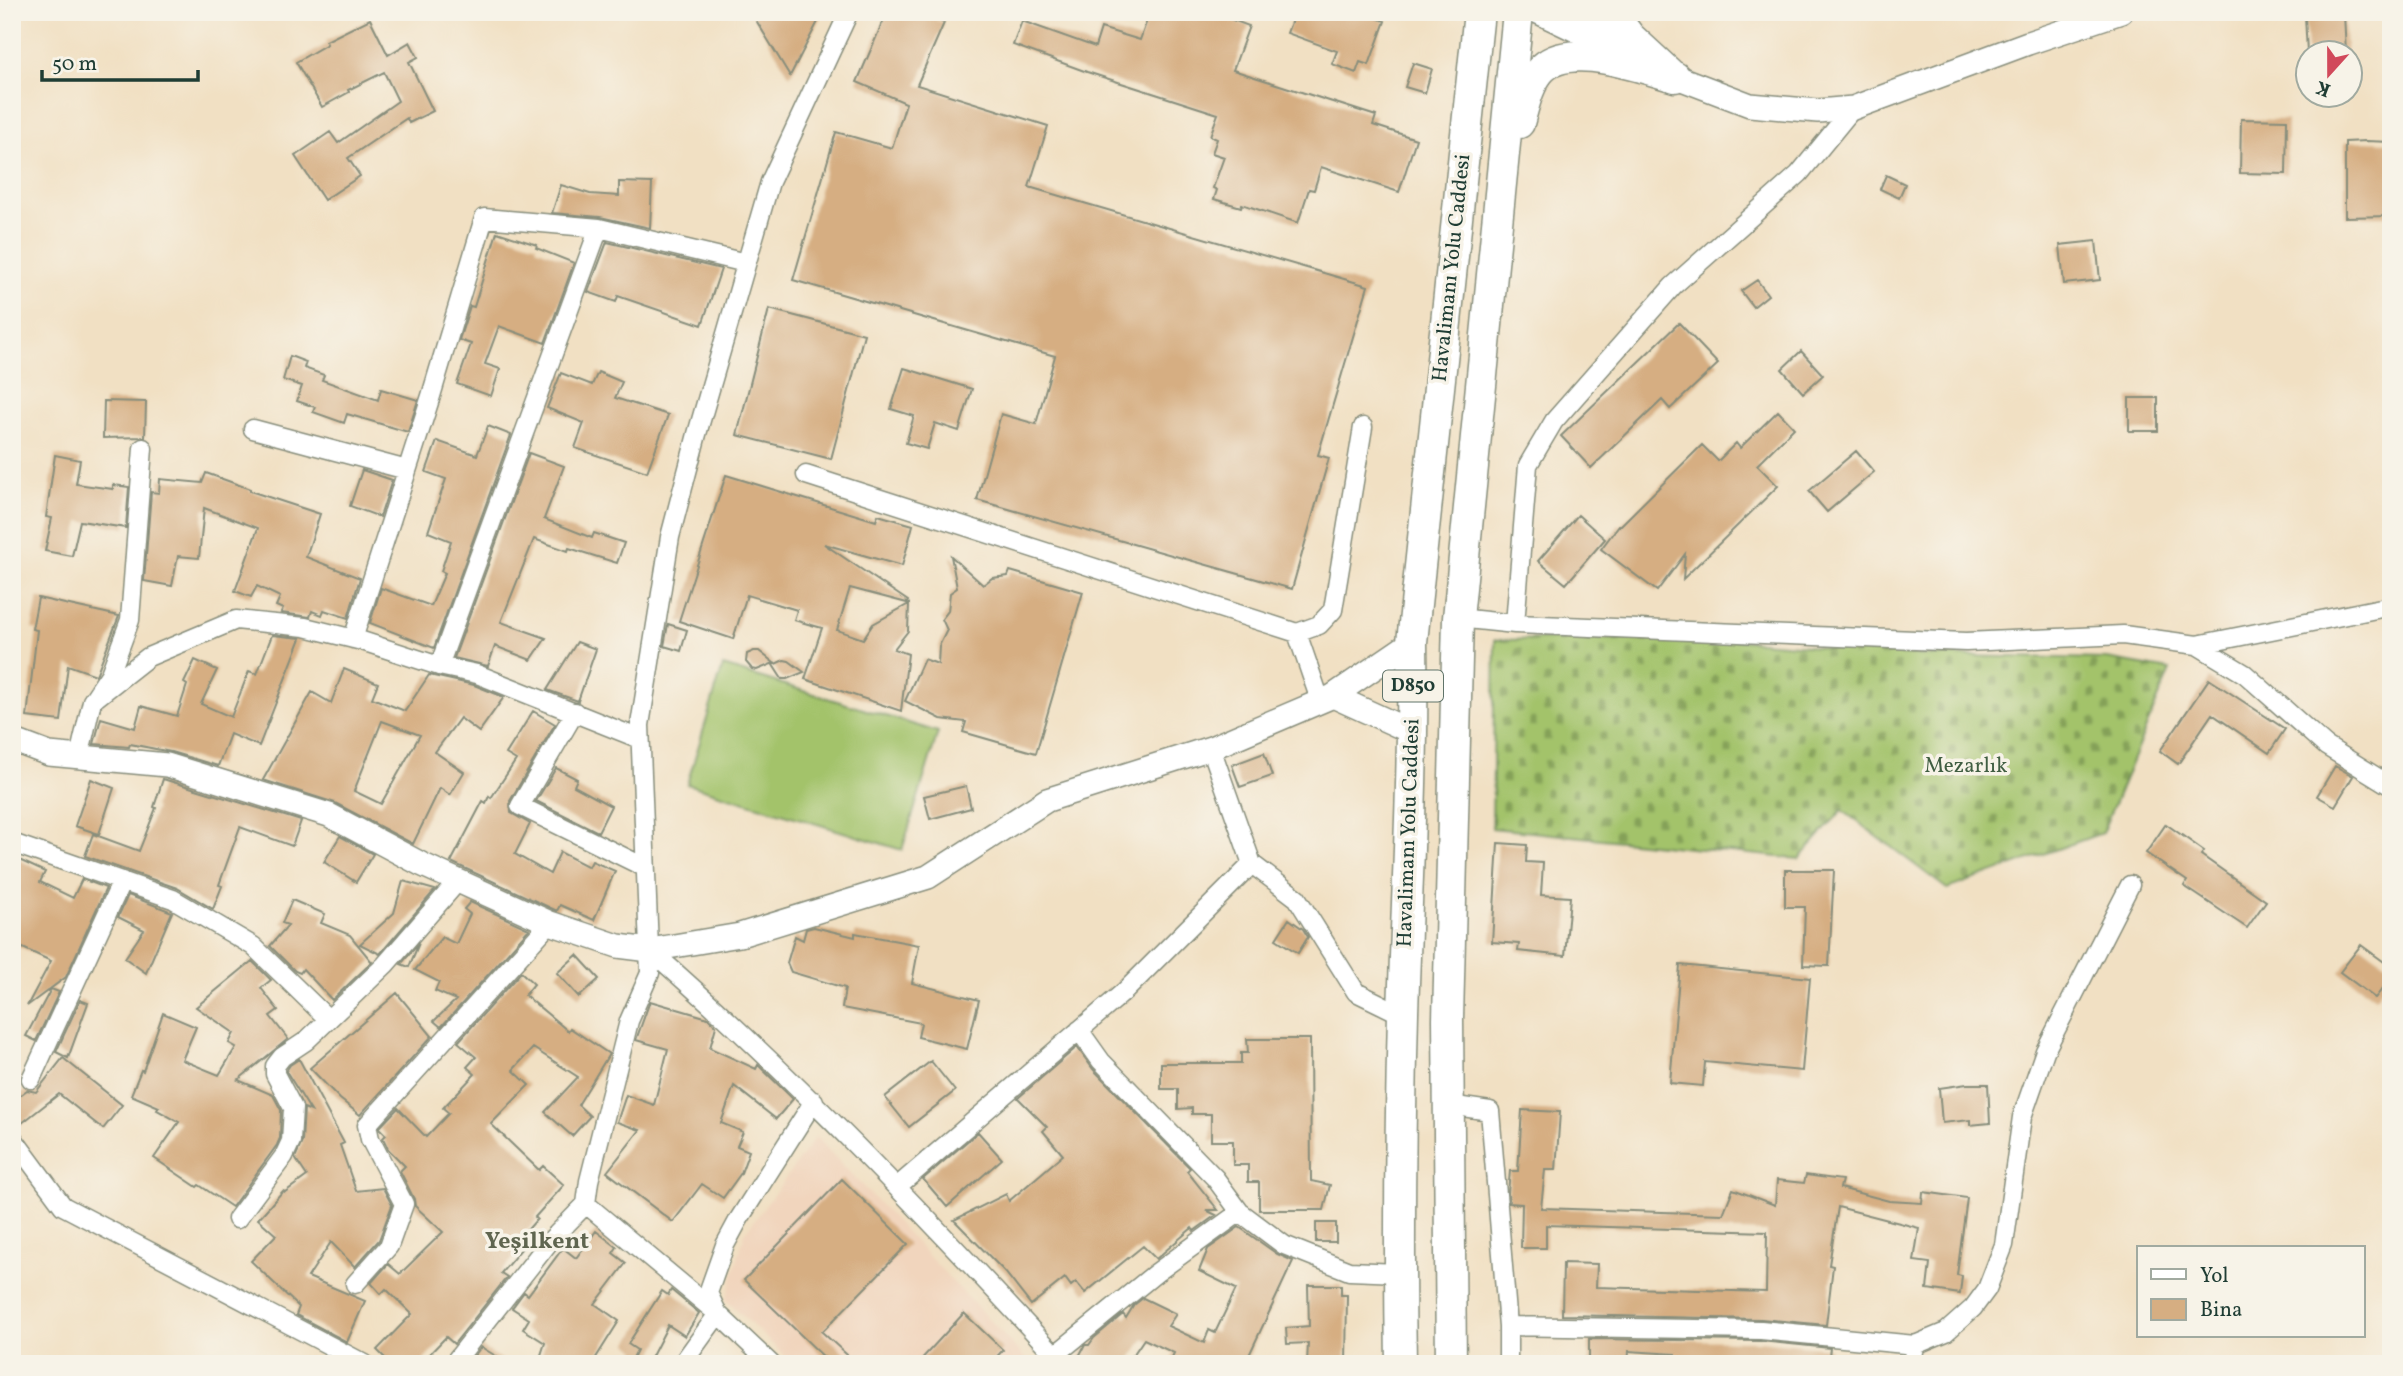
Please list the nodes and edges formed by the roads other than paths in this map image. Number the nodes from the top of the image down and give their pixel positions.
1 (849, 12) edge
2 (1479, 12) edge
3 (1518, 12) edge
4 (1538, 12) edge
5 (1581, 12) edge
6 (1611, 12) edge
7 (2121, 12) edge
8 (1675, 78) junction
9 (1853, 108) junction
10 (1499, 191) junction
11 (599, 228) junction
12 (746, 263) junction
13 (1363, 427) dead end
14 (253, 429) dead end
15 (143, 448) dead end
16 (407, 470) junction
17 (806, 475) dead end
18 (2391, 606) edge
19 (1458, 618) junction
20 (1515, 624) junction
21 (1297, 633) junction
22 (353, 639) junction
23 (1412, 642) junction
24 (2197, 645) junction
25 (439, 666) junction
26 (1326, 698) junction
27 (92, 701) junction
28 (575, 712) junction
29 (1414, 733) junction
30 (640, 739) junction
31 (12, 740) edge
32 (1212, 748) junction
33 (79, 757) junction
34 (2391, 786) edge
35 (12, 843) edge
36 (1252, 864) junction
37 (644, 867) junction
38 (122, 881) junction
39 (458, 881) junction
40 (2130, 885) dead end
41 (550, 923) junction
42 (650, 950) junction
43 (1403, 1015) junction
44 (328, 1019) junction
45 (1079, 1030) junction
46 (31, 1079) dead end
47 (814, 1101) junction
48 (1448, 1105) junction
49 (12, 1137) edge
50 (898, 1186) junction
51 (586, 1204) junction
52 (1240, 1212) junction
53 (237, 1219) dead end
54 (1399, 1273) junction
55 (355, 1284) dead end
56 (718, 1314) junction
57 (1508, 1326) junction
58 (1915, 1345) junction
59 (1051, 1359) edge
60 (365, 1364) edge
61 (453, 1364) edge
62 (682, 1364) edge
63 (771, 1364) edge
64 (1401, 1364) edge
65 (1451, 1364) edge
66 (1508, 1364) edge
67 (1912, 1364) edge

1 - 12 street
2 - 23 highway, Havalimanı Yolu Caddesi / D850
3 - 10 highway, Havalimanı Yolu Caddesi / D850
4 - 8 street
5 - 8 street
6 - 8 highway
7 - 9 street
8 - 9 street
8 - 10 highway
9 - 20 street
10 - 19 highway, Havalimanı Yolu Caddesi / D850
11 - 12 street
11 - 16 street
11 - 25 street
12 - 30 street
13 - 21 street
14 - 16 street
15 - 27 street
16 - 22 street
17 - 21 street
18 - 24 street
19 - 20 street
19 - 48 highway, Havalimanı Yolu Caddesi / D850
20 - 24 street
21 - 26 street
22 - 25 street
22 - 27 street
23 - 26 street
23 - 29 highway, Havalimanı Yolu Caddesi / D850
24 - 34 street
25 - 28 street
26 - 29 street
26 - 32 street
27 - 33 street
28 - 30 street
28 - 37 street
29 - 43 highway, Havalimanı Yolu Caddesi / D850
30 - 37 street
31 - 33 street
32 - 36 street
32 - 42 street
33 - 39 street
35 - 38 street
36 - 43 street
36 - 45 street
37 - 42 street
38 - 44 street
38 - 46 street
39 - 41 street
39 - 44 street
40 - 58 street
41 - 42 street
41 - 55 street
42 - 47 street
42 - 51 street
43 - 54 highway, Havalimanı Yolu Caddesi / D850
44 - 53 street
45 - 50 street
45 - 52 street
47 - 50 street
47 - 56 street
48 - 57 street
48 - 65 highway, Havalimanı Yolu Caddesi / D850
49 - 60 street
50 - 59 street
51 - 56 street
51 - 61 street
52 - 54 street
52 - 59 street
54 - 64 highway, Havalimanı Yolu Caddesi / D850
56 - 62 street
56 - 63 street
57 - 58 street
57 - 66 street
58 - 67 street

